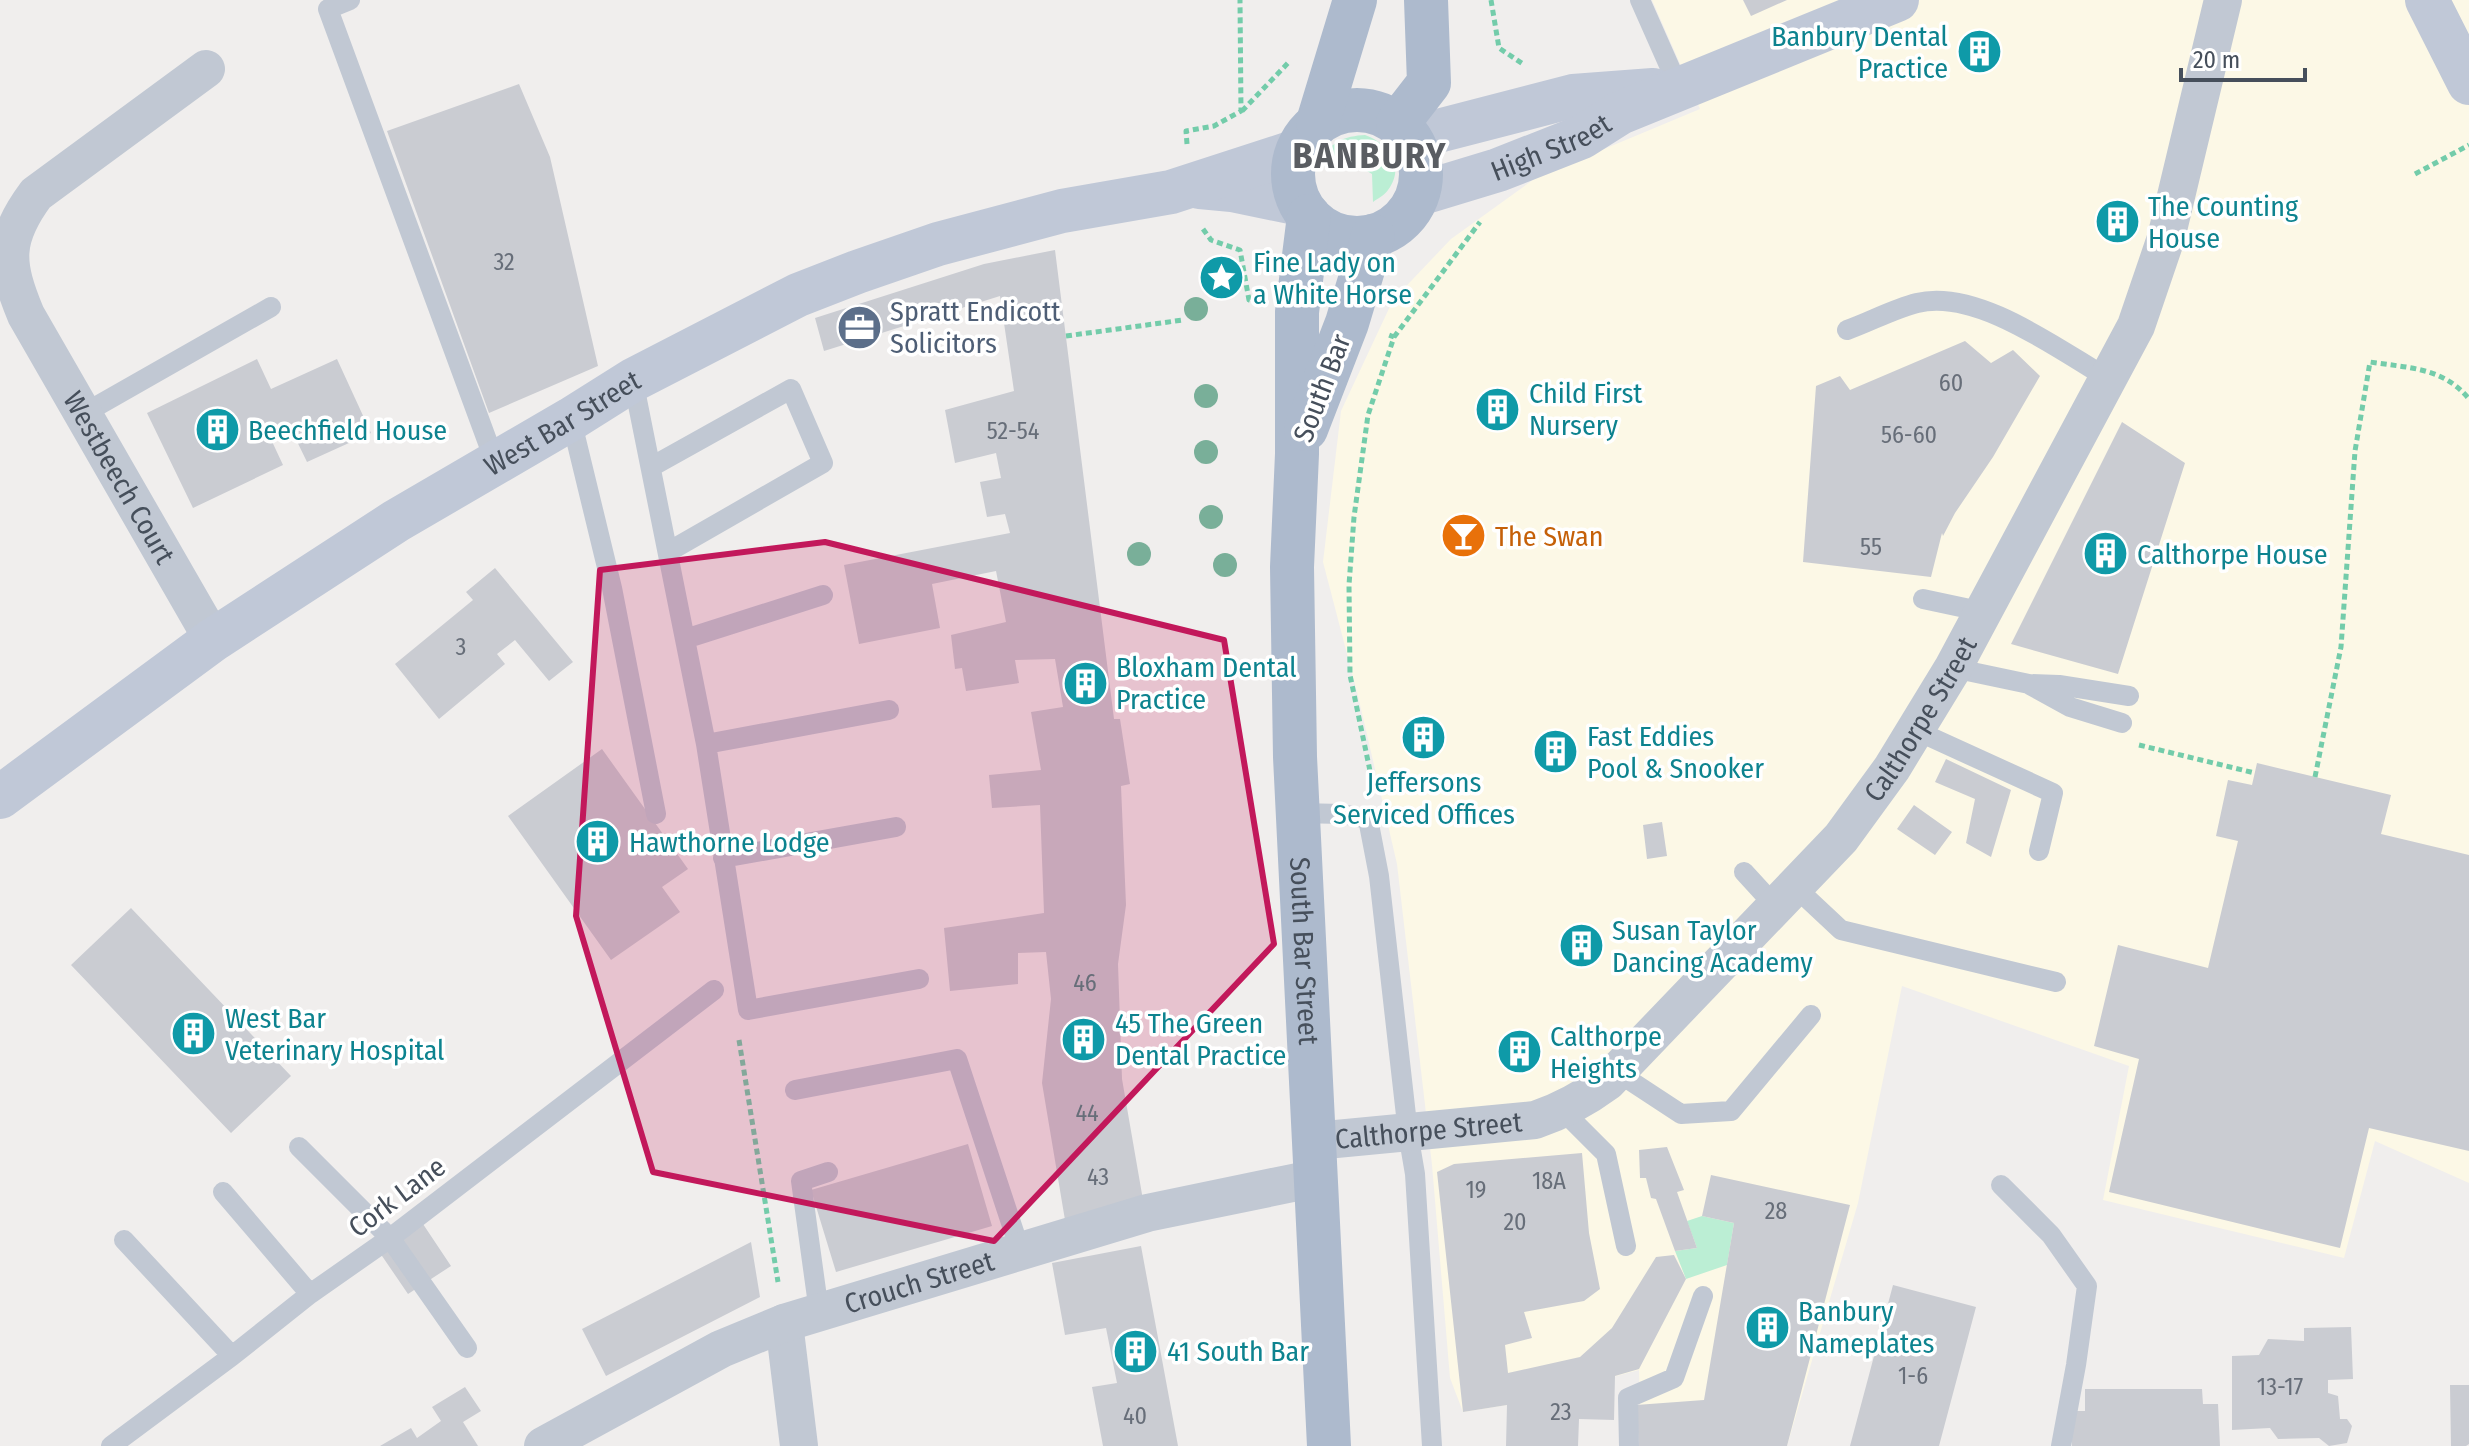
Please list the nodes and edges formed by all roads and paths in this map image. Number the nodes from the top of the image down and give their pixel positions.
1 (350, 0) edge
2 (1240, 0) edge
3 (1355, 0) edge
4 (1426, 0) edge
5 (1491, 0) edge
6 (1640, 0) edge
7 (1897, 0) edge
8 (2223, 0) edge
9 (2427, 0) edge
10 (1292, 57) dead end
11 (1527, 67) dead end
12 (206, 69) dead end
13 (2469, 83) edge
14 (1679, 88) junction
15 (1241, 111) junction
16 (1405, 131) junction
17 (1307, 137) junction
18 (2469, 145) edge
19 (1188, 166) junction
20 (2415, 174) dead end
21 (1419, 194) junction
22 (1305, 210) junction
23 (1481, 220) dead end
24 (1202, 228) dead end
25 (1373, 236) junction
26 (1264, 304) dead end
27 (271, 307) dead end
28 (1183, 320) dead end
29 (13, 324) edge
30 (1847, 330) dead end
31 (1384, 333) dead end
32 (1066, 336) dead end
33 (1394, 337) junction
34 (2109, 379) junction
35 (633, 380) junction
36 (2469, 399) edge
37 (83, 414) junction
38 (571, 419) junction
39 (1297, 454) junction
40 (495, 462) junction
41 (651, 467) junction
42 (668, 552) junction
43 (823, 595) dead end
44 (1923, 599) dead end
45 (1984, 612) junction
46 (685, 639) junction
47 (213, 640) junction
48 (1953, 668) junction
49 (2029, 684) junction
50 (2129, 696) dead end
51 (889, 710) dead end
52 (2093, 716) junction
53 (2122, 723) dead end
54 (1915, 730) junction
55 (706, 744) junction
56 (2255, 773) dead end
57 (2315, 777) dead end
58 (0, 797) edge
59 (1377, 802) dead end
60 (1298, 813) junction
61 (656, 814) dead end
62 (896, 827) dead end
63 (2039, 851) dead end
64 (723, 858) junction
65 (1744, 872) dead end
66 (1785, 897) junction
67 (919, 979) dead end
68 (2056, 982) dead end
69 (714, 990) dead end
70 (1811, 1015) dead end
71 (1617, 1072) junction
72 (795, 1090) dead end
73 (1563, 1111) junction
74 (1408, 1133) junction
75 (299, 1147) dead end
76 (1316, 1159) junction
77 (828, 1172) dead end
78 (2001, 1185) dead end
79 (223, 1192) dead end
80 (390, 1238) junction
81 (124, 1240) dead end
82 (1626, 1246) dead end
83 (1020, 1250) junction
84 (310, 1294) junction
85 (1703, 1296) dead end
86 (802, 1318) junction
87 (467, 1348) dead end
88 (232, 1356) junction
89 (111, 1446) edge
90 (543, 1446) edge
91 (799, 1446) edge
92 (1329, 1446) edge
93 (1432, 1446) edge
94 (1629, 1446) edge
95 (2061, 1446) edge

1 - 40 lane
2 - 15 path
3 - 17 main road
4 - 16 main road
5 - 11 path
6 - 14 lane
7 - 14 main road, High Street
8 - 34 street, Calthorpe Street
9 - 13 main road
10 - 15 path
12 - 29 street, Westbeech Court
14 - 16 main road, High Street
14 - 21 main road, High Street
15 - 19 path
16 - 17 main road
16 - 21 main road
17 - 19 main road
17 - 22 main road
18 - 20 path
19 - 22 main road
19 - 35 main road, West Bar Street
21 - 25 main road
22 - 25 main road
22 - 39 main road, South Bar
23 - 33 path
24 - 26 path
25 - 39 main road, South Bar
27 - 37 lane
28 - 32 path
29 - 37 street, Westbeech Court
30 - 34 lane
31 - 33 path
33 - 59 path
34 - 45 street, Calthorpe Street
35 - 38 main road, West Bar Street
35 - 41 lane
36 - 57 path
37 - 47 street, Westbeech Court
38 - 40 main road, West Bar Street
38 - 61 lane
39 - 60 main road, South Bar Street
40 - 47 main road, West Bar Street
41 - 42 lane
41 - 42 lane
42 - 46 lane
43 - 46 lane
44 - 45 lane
45 - 48 street, Calthorpe Street
46 - 55 lane
47 - 58 main road, West Bar Street
48 - 49 lane
48 - 54 street, Calthorpe Street
49 - 50 lane
49 - 52 lane
51 - 55 lane
52 - 53 lane
52 - 56 path
54 - 63 lane
54 - 66 street, Calthorpe Street
55 - 64 lane
60 - 74 lane
60 - 76 main road, South Bar Street
62 - 64 lane
64 - 67 lane
65 - 66 lane
66 - 68 lane
66 - 71 street, Calthorpe Street
69 - 80 lane, Cork Lane
70 - 71 lane
71 - 73 street, Calthorpe Street
72 - 83 lane
73 - 74 street, Calthorpe Street
73 - 82 lane
74 - 76 street, Calthorpe Street
74 - 93 lane
75 - 80 lane
76 - 83 street, Crouch Street
76 - 92 main road, South Bar Street
77 - 86 lane
78 - 95 lane
79 - 84 lane
80 - 84 lane, Cork Lane
80 - 87 lane
81 - 88 lane
83 - 86 street, Crouch Street
84 - 88 lane, Cork Lane
85 - 94 lane
86 - 90 street, Crouch Street
86 - 91 street
88 - 89 lane, Cork Lane

